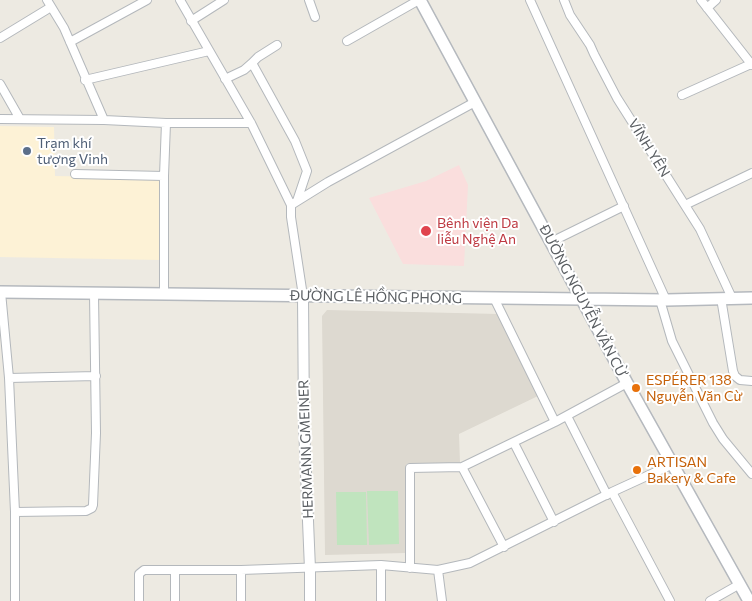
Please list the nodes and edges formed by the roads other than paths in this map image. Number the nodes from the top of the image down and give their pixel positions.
1 (147, 0) edge
2 (180, 0) edge
3 (224, 0) edge
4 (309, 0) edge
5 (419, 0) edge
6 (530, 0) edge
7 (564, 0) edge
8 (701, 0) edge
9 (716, 0) edge
10 (49, 4) edge
11 (706, 8) junction
12 (316, 17) dead end
13 (191, 21) junction
14 (0, 38) edge
15 (348, 41) dead end
16 (70, 42) junction
17 (277, 45) dead end
18 (209, 51) junction
19 (252, 63) junction
20 (752, 64) edge
21 (225, 79) junction
22 (85, 80) junction
23 (0, 84) edge
24 (682, 95) dead end
25 (475, 102) junction
26 (0, 119) edge
27 (20, 119) junction
28 (104, 120) junction
29 (166, 123) junction
30 (251, 123) junction
31 (752, 173) edge
32 (74, 174) dead end
33 (164, 176) junction
34 (294, 203) junction
35 (685, 205) junction
36 (624, 206) junction
37 (551, 242) junction
38 (1, 292) edge
39 (94, 294) junction
40 (164, 295) junction
41 (303, 296) junction
42 (494, 298) junction
43 (582, 298) junction
44 (727, 298) junction
45 (752, 298) edge
46 (663, 300) junction
47 (96, 376) junction
48 (9, 378) junction
49 (752, 380) edge
50 (626, 383) junction
51 (567, 416) junction
52 (555, 422) junction
53 (514, 442) junction
54 (673, 464) junction
55 (462, 467) junction
56 (752, 474) edge
57 (609, 493) junction
58 (15, 512) junction
59 (554, 522) junction
60 (504, 547) junction
61 (381, 566) junction
62 (410, 568) junction
63 (310, 569) junction
64 (176, 570) junction
65 (241, 570) junction
66 (438, 570) junction
67 (740, 584) junction
68 (15, 601) edge
69 (139, 601) edge
70 (175, 601) edge
71 (241, 601) edge
72 (310, 601) edge
73 (381, 601) edge
74 (442, 601) edge
75 (670, 601) edge
76 (710, 601) edge
77 (749, 601) edge

1 - 16 street
2 - 13 street
3 - 13 street
4 - 12 street
5 - 15 street
5 - 25 main road, ĐƯỜNG NGUYỄN VĂN CỪ
6 - 36 street
7 - 35 street, VĨNH YÊN
8 - 11 street
9 - 11 street
10 - 14 street
10 - 16 street
11 - 20 street
13 - 18 street
16 - 22 street
17 - 19 street
18 - 21 street
18 - 22 street
19 - 21 street
19 - 34 street
20 - 24 street
21 - 30 street
22 - 28 street
23 - 27 street
25 - 34 street
25 - 37 main road, ĐƯỜNG NGUYỄN VĂN CỪ
26 - 27 street
27 - 28 street
28 - 29 street
29 - 30 street
29 - 33 street
30 - 34 street
31 - 35 street
32 - 33 street
33 - 40 street
34 - 41 street
35 - 44 street, VĨNH YÊN
36 - 37 street
36 - 46 street
37 - 43 main road, ĐƯỜNG NGUYỄN VĂN CỪ
38 - 39 main road, ĐƯỜNG LÊ HỒNG PHONG
38 - 48 street
39 - 40 main road, ĐƯỜNG LÊ HỒNG PHONG
39 - 47 street
40 - 41 main road, ĐƯỜNG LÊ HỒNG PHONG
41 - 42 main road, ĐƯỜNG LÊ HỒNG PHONG
41 - 63 street, HERMANN GMEINER
42 - 43 main road, ĐƯỜNG LÊ HỒNG PHONG
42 - 52 street
43 - 46 main road, ĐƯỜNG LÊ HỒNG PHONG
43 - 50 main road, ĐƯỜNG NGUYỄN VĂN CỪ
44 - 45 main road, ĐƯỜNG LÊ HỒNG PHONG
44 - 46 main road, ĐƯỜNG LÊ HỒNG PHONG
44 - 49 street, VĨNH YÊN
46 - 56 street
47 - 48 street
47 - 58 street
48 - 58 street
50 - 51 street
50 - 54 main road, ĐƯỜNG NGUYỄN VĂN CỪ
51 - 52 street
51 - 57 street
52 - 53 street
53 - 55 street
53 - 59 street
54 - 57 street
54 - 67 main road, ĐƯỜNG NGUYỄN VĂN CỪ
55 - 60 street
55 - 62 street
57 - 59 street
57 - 75 street
58 - 68 street
59 - 60 street
60 - 66 street
61 - 62 street
61 - 63 street
61 - 73 street
62 - 66 street
63 - 65 street
63 - 72 street, HERMANN GMEINER
64 - 65 street
64 - 69 street
64 - 70 street
65 - 71 street
66 - 74 street
67 - 76 street
67 - 77 main road, ĐƯỜNG NGUYỄN VĂN CỪ

